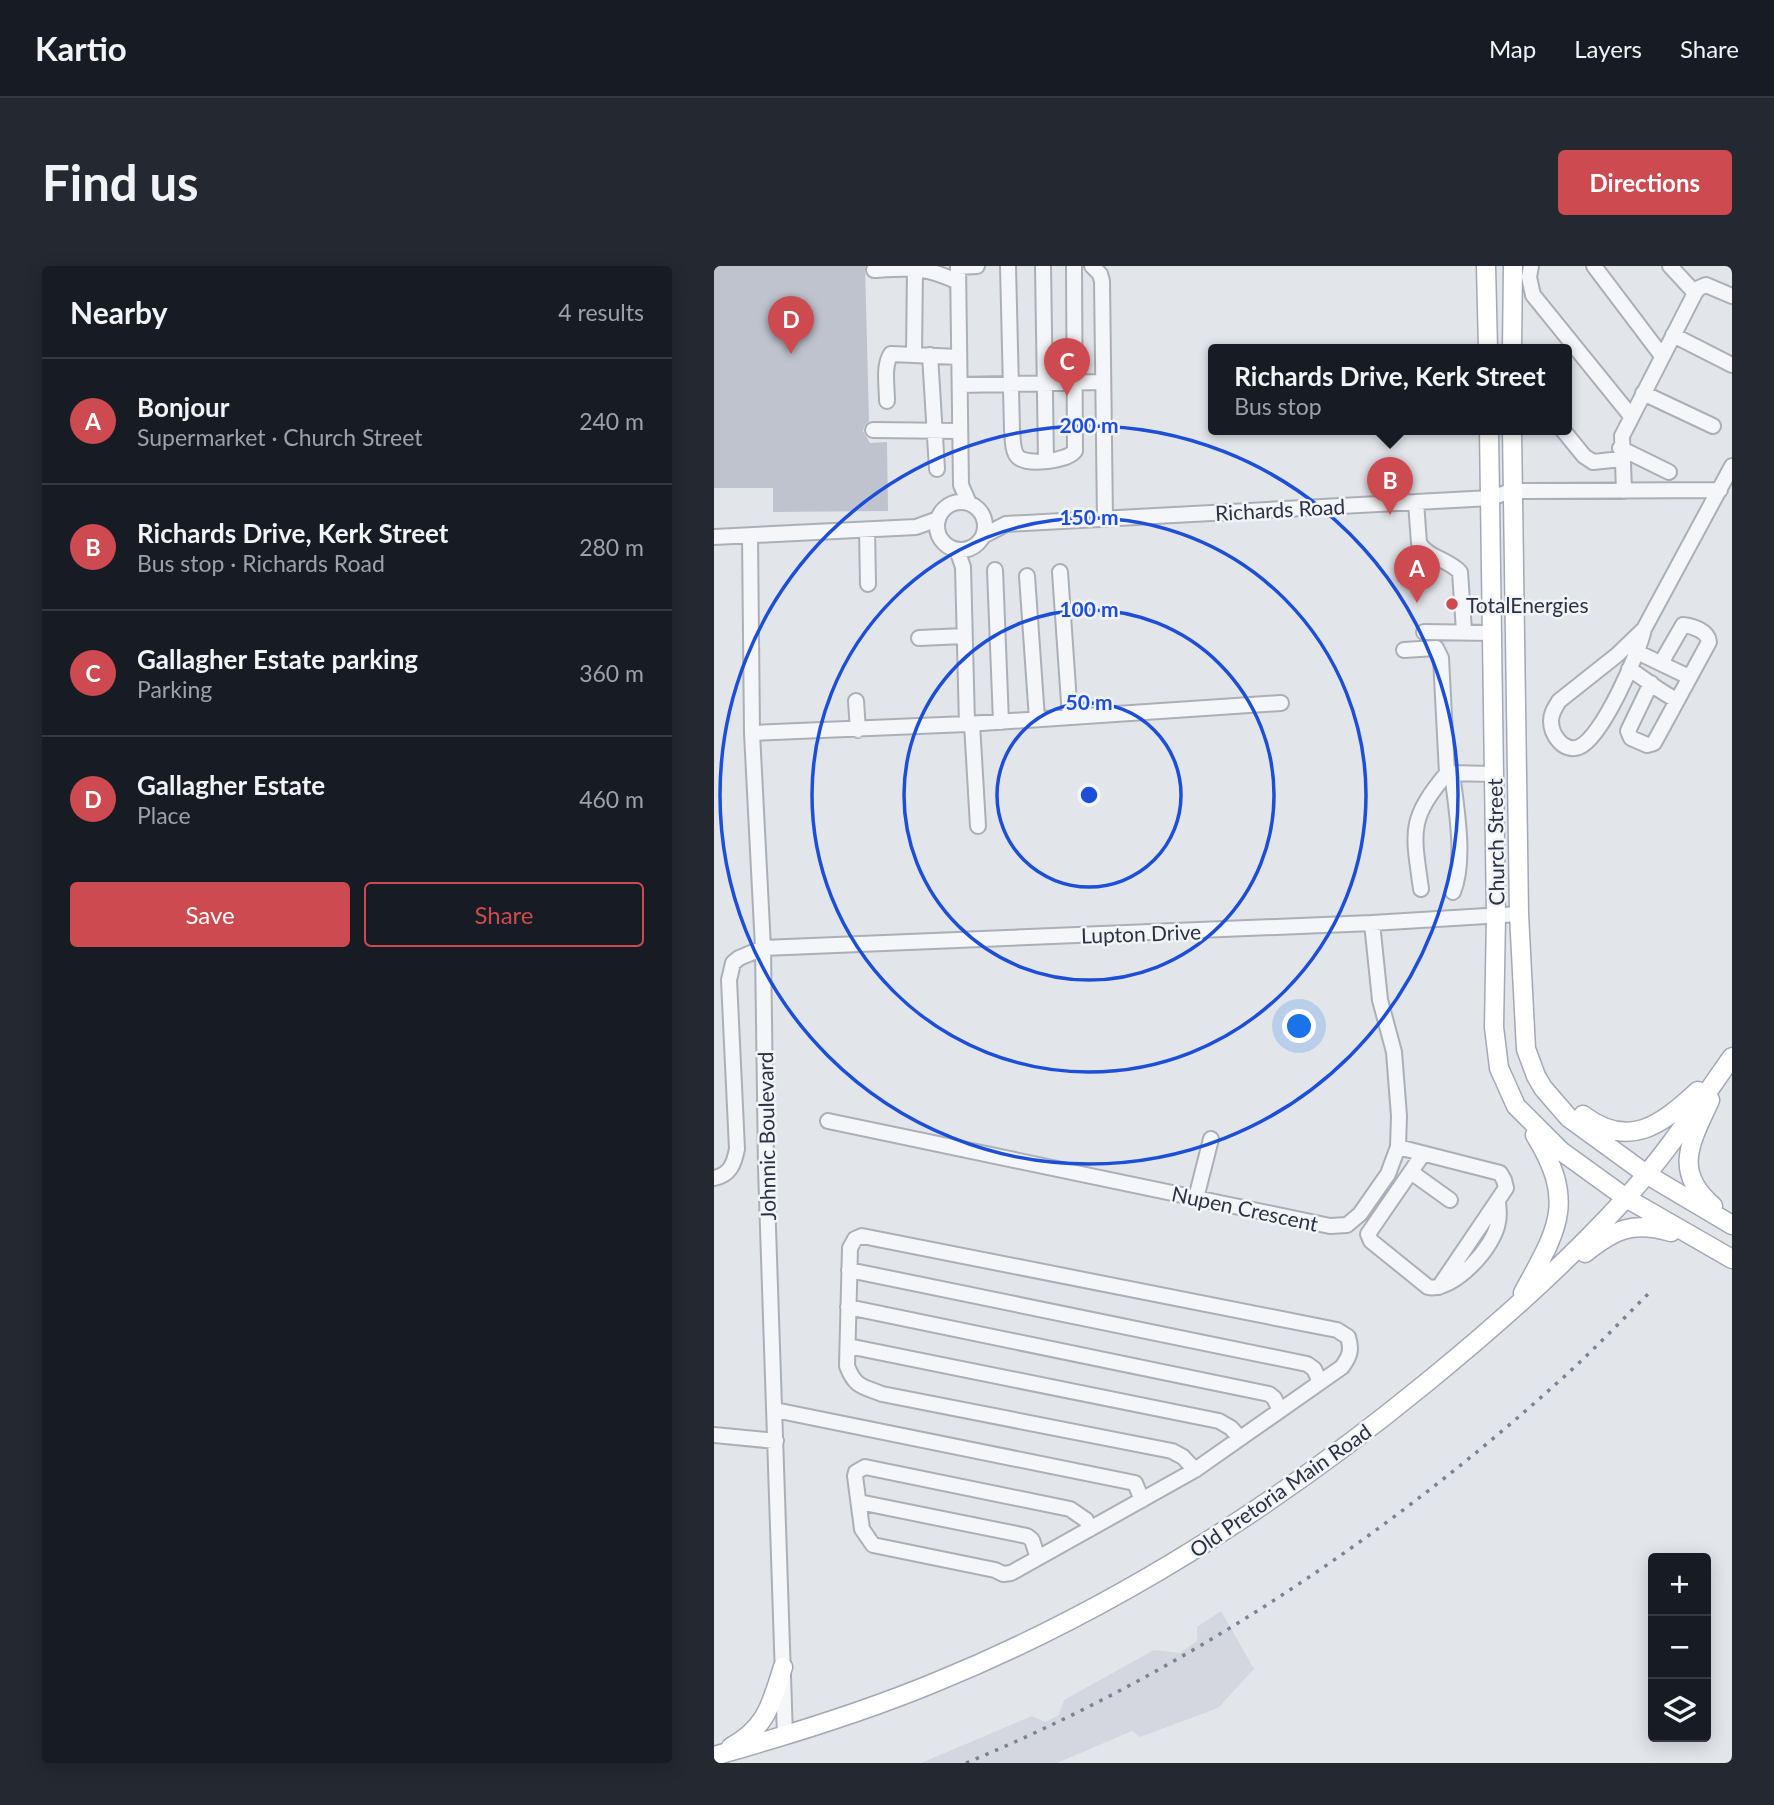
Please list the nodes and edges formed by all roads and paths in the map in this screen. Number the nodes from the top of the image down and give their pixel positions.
1 (958, 266) edge
2 (977, 266) edge
3 (1008, 266) edge
4 (1043, 266) edge
5 (1074, 266) edge
6 (1092, 266) edge
7 (1486, 266) edge
8 (1513, 266) edge
9 (1531, 266) edge
10 (1594, 266) edge
11 (1670, 266) edge
12 (915, 268) junction
13 (874, 270) dead end
14 (958, 282) junction
15 (1695, 293) junction
16 (1732, 296) edge
17 (1673, 335) junction
18 (1488, 344) edge
19 (1512, 344) edge
20 (914, 355) junction
21 (930, 355) junction
22 (1662, 356) junction
23 (959, 357) junction
24 (1732, 365) edge
25 (1076, 382) junction
26 (1102, 382) junction
27 (1044, 383) junction
28 (960, 385) junction
29 (1010, 385) junction
30 (1643, 393) junction
31 (887, 401) dead end
32 (1631, 416) junction
33 (1713, 426) dead end
34 (873, 430) dead end
35 (936, 431) junction
36 (960, 431) junction
37 (1489, 435) edge
38 (1511, 435) edge
39 (1567, 435) edge
40 (1621, 453) junction
41 (1046, 460) junction
42 (1732, 466) edge
43 (937, 469) dead end
44 (1670, 472) dead end
45 (961, 485) junction
46 (1720, 490) junction
47 (1511, 491) junction
48 (1624, 491) junction
49 (1491, 498) junction
50 (1416, 502) junction
51 (954, 503) junction
52 (969, 503) junction
53 (981, 513) junction
54 (938, 519) junction
55 (1105, 519) junction
56 (1006, 524) junction
57 (916, 527) junction
58 (867, 530) junction
59 (938, 535) junction
60 (750, 536) junction
61 (714, 537) edge
62 (978, 541) junction
63 (957, 550) junction
64 (963, 567) junction
65 (995, 570) dead end
66 (1060, 572) dead end
67 (1027, 576) dead end
68 (868, 584) dead end
69 (1644, 629) junction
70 (1464, 631) junction
71 (1424, 632) dead end
72 (1492, 633) junction
73 (964, 636) junction
74 (919, 638) dead end
75 (1404, 650) dead end
76 (1637, 652) junction
77 (1661, 663) junction
78 (1629, 669) junction
79 (1689, 677) junction
80 (1651, 683) junction
81 (1677, 700) junction
82 (856, 701) dead end
83 (1282, 703) dead end
84 (1070, 717) junction
85 (1037, 719) junction
86 (1001, 722) junction
87 (970, 724) junction
88 (858, 730) junction
89 (752, 733) junction
90 (1450, 773) junction
91 (1494, 774) junction
92 (978, 826) dead end
93 (1421, 889) dead end
94 (1452, 892) dead end
95 (1519, 914) junction
96 (1496, 916) junction
97 (1372, 923) junction
98 (763, 948) junction
99 (1529, 1060) junction
100 (1727, 1064) edge
101 (1522, 1115) junction
102 (828, 1121) dead end
103 (1211, 1139) dead end
104 (1398, 1147) junction
105 (1423, 1154) junction
106 (1410, 1172) junction
107 (1646, 1174) junction
108 (721, 1176) edge
109 (1196, 1198) junction
110 (1626, 1198) junction
111 (1450, 1200) dead end
112 (1732, 1223) edge
113 (1695, 1239) junction
114 (1732, 1259) edge
115 (849, 1270) junction
116 (1520, 1304) junction
117 (848, 1307) junction
118 (848, 1346) junction
119 (1321, 1382) junction
120 (775, 1410) junction
121 (1280, 1410) junction
122 (714, 1435) edge
123 (1240, 1438) junction
124 (776, 1441) junction
125 (1195, 1470) junction
126 (1142, 1500) junction
127 (859, 1502) junction
128 (1090, 1529) junction
129 (1038, 1558) junction
130 (783, 1667) junction
131 (785, 1736) junction
132 (715, 1756) edge

1 - 2 street
1 - 14 street
3 - 29 street
4 - 27 street
5 - 25 street
6 - 26 street
7 - 18 main road
8 - 19 main road
9 - 32 street
10 - 22 street
11 - 15 street
12 - 13 street
12 - 14 street
12 - 20 street
14 - 23 street
15 - 16 street
15 - 17 street
17 - 22 street
17 - 24 street
20 - 21 street
20 - 31 street
21 - 23 street
21 - 35 street
22 - 30 street
23 - 28 street
25 - 26 street
25 - 27 street
25 - 41 street
26 - 55 street
27 - 29 street
27 - 41 street
28 - 29 street
28 - 36 street
29 - 41 street
30 - 32 street
30 - 33 street
32 - 40 street
34 - 35 street
35 - 36 street
35 - 43 street
36 - 45 street
37 - 49 main road, Church Street
38 - 47 main road, Church Street
39 - 40 street
40 - 44 street
40 - 48 street
42 - 46 street
45 - 51 street
45 - 52 street
46 - 48 street, Richards Road
46 - 69 street
47 - 48 street, Richards Road
47 - 49 street, Richards Road
47 - 95 main road, Church Street
49 - 50 street, Richards Road
49 - 72 main road, Church Street
50 - 55 street, Richards Road
50 - 70 street
51 - 52 street
51 - 54 street
52 - 53 street
53 - 56 street, Richards Road
53 - 62 street
54 - 57 street
54 - 59 street
55 - 56 street, Richards Road
56 - 62 street, Richards Road
57 - 58 street
57 - 59 street
58 - 60 street
58 - 68 street
59 - 63 street
60 - 61 street
60 - 89 street, Johnnic Boulevard
62 - 63 street
62 - 64 street
63 - 64 street
64 - 73 street
65 - 86 street
66 - 84 street
67 - 85 street
69 - 76 street
69 - 78 street
70 - 71 street
70 - 72 street
72 - 91 main road, Church Street
73 - 74 street
73 - 87 street
75 - 90 street
76 - 77 street
76 - 78 street
77 - 79 street
77 - 79 street
78 - 80 street
79 - 81 street
80 - 81 street
80 - 81 street
82 - 88 street
83 - 84 street
84 - 85 street
85 - 86 street
86 - 87 street
87 - 88 street
87 - 92 street
88 - 89 street
89 - 98 street, Johnnic Boulevard
90 - 91 street
90 - 93 street
90 - 94 street
91 - 96 main road, Church Street
95 - 96 street, Lupton Drive
95 - 99 main road, Church Street
96 - 97 street, Lupton Drive
96 - 101 main road, Church Street
97 - 98 street, Lupton Drive
97 - 104 street, Nupen Crescent
98 - 108 street
98 - 120 street, Johnnic Boulevard
99 - 100 main road
99 - 107 main road, Church Street
100 - 107 main road, Old Pretoria Main Road
100 - 112 main road
101 - 110 main road, Church Street
101 - 116 main road
102 - 109 street, Nupen Crescent
103 - 109 street
104 - 105 street
104 - 109 street, Nupen Crescent
105 - 106 street
105 - 106 street
106 - 111 street
107 - 110 main road, Old Pretoria Main Road
107 - 112 main road, Church Street
110 - 113 main road, Church Street
110 - 116 main road, Old Pretoria Main Road
113 - 114 main road
113 - 116 main road
115 - 117 street
115 - 119 street
115 - 119 street
116 - 131 main road, Old Pretoria Main Road
117 - 118 street
117 - 121 street
118 - 123 street
118 - 125 street
119 - 121 street
120 - 124 street, Johnnic Boulevard
120 - 126 street
121 - 123 street
122 - 124 street
123 - 125 street
124 - 130 street, Johnnic Boulevard
125 - 126 street
126 - 128 street
127 - 128 street
127 - 129 street
127 - 129 street
128 - 129 street
130 - 131 street, Johnnic Boulevard
130 - 132 main road
131 - 132 main road, Old Pretoria Main Road

